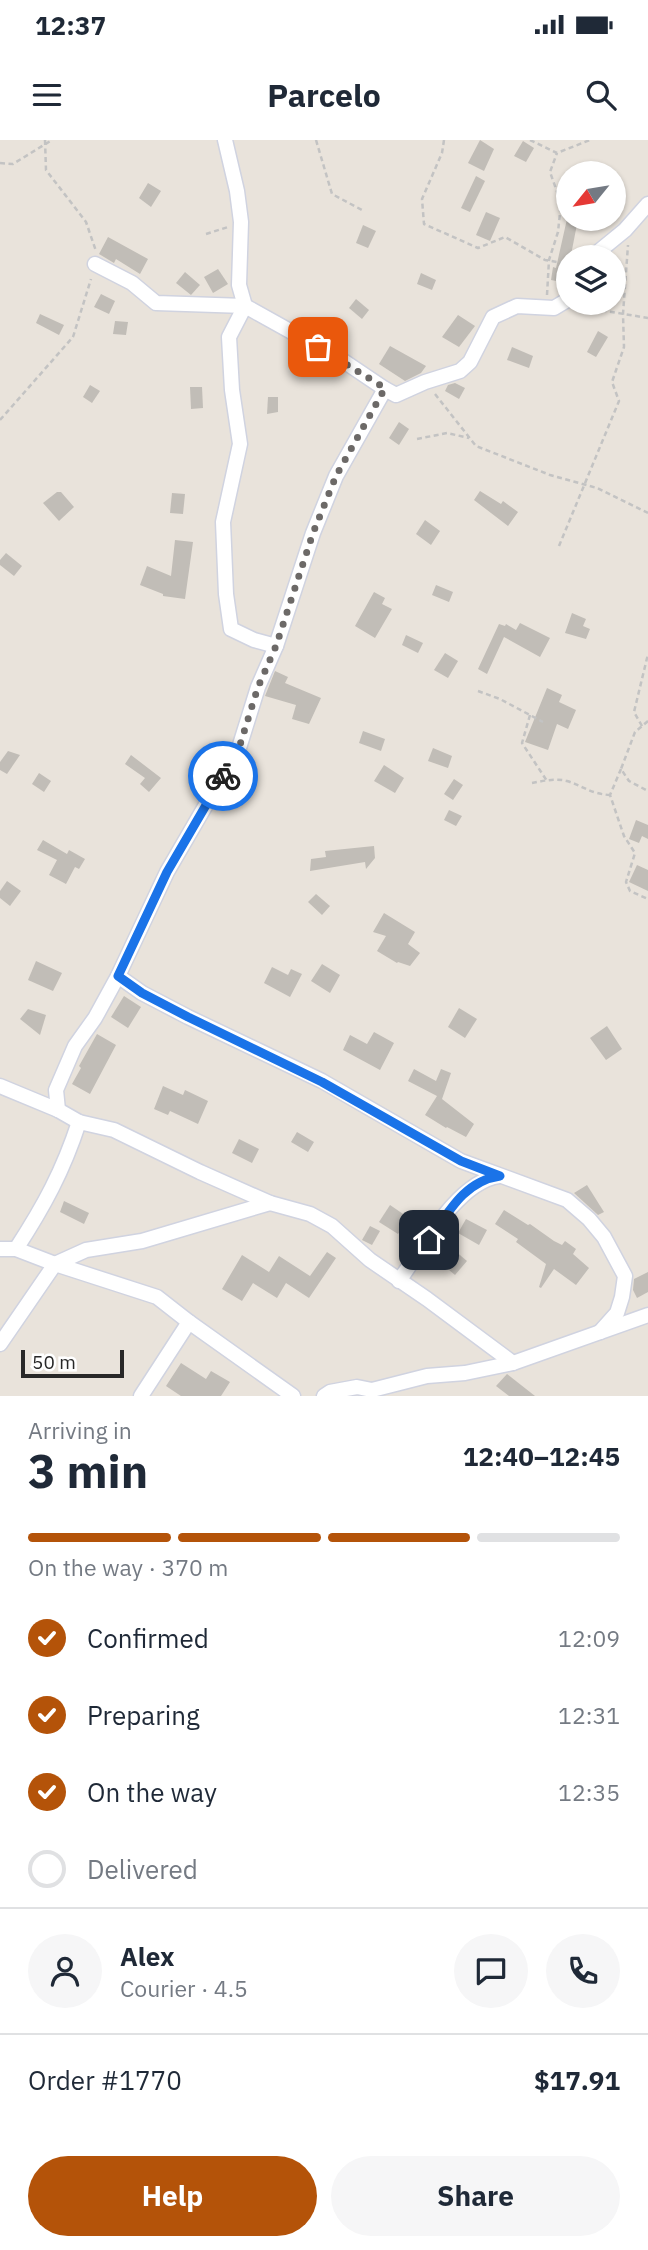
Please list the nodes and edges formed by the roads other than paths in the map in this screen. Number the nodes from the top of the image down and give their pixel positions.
1 (225, 140) edge
2 (648, 204) edge
3 (606, 245) edge
4 (95, 264) road end
5 (245, 306) junction
6 (556, 307) edge
7 (385, 388) junction
8 (276, 646) junction
9 (118, 976) junction
10 (0, 1086) edge
11 (58, 1110) junction
12 (79, 1122) junction
13 (500, 1176) junction
14 (270, 1203) junction
15 (0, 1249) edge
16 (16, 1249) junction
17 (55, 1265) junction
18 (399, 1281) junction
19 (648, 1315) edge
20 (189, 1322) junction
21 (600, 1332) junction
22 (0, 1344) edge
23 (513, 1363) junction
24 (141, 1396) edge
25 (293, 1396) edge
26 (324, 1396) edge

1 - 5 street
2 - 3 street
4 - 5 street
5 - 7 street
5 - 8 street
6 - 7 street
7 - 8 street
8 - 9 street
9 - 11 street
9 - 13 street
10 - 11 street
11 - 12 street
12 - 14 street
12 - 16 street
13 - 18 street
13 - 21 street
14 - 17 street
14 - 18 street
15 - 16 street
16 - 17 street
17 - 20 street
17 - 22 street
18 - 23 street
19 - 21 street
20 - 24 street
20 - 25 street
21 - 23 street
23 - 26 street

